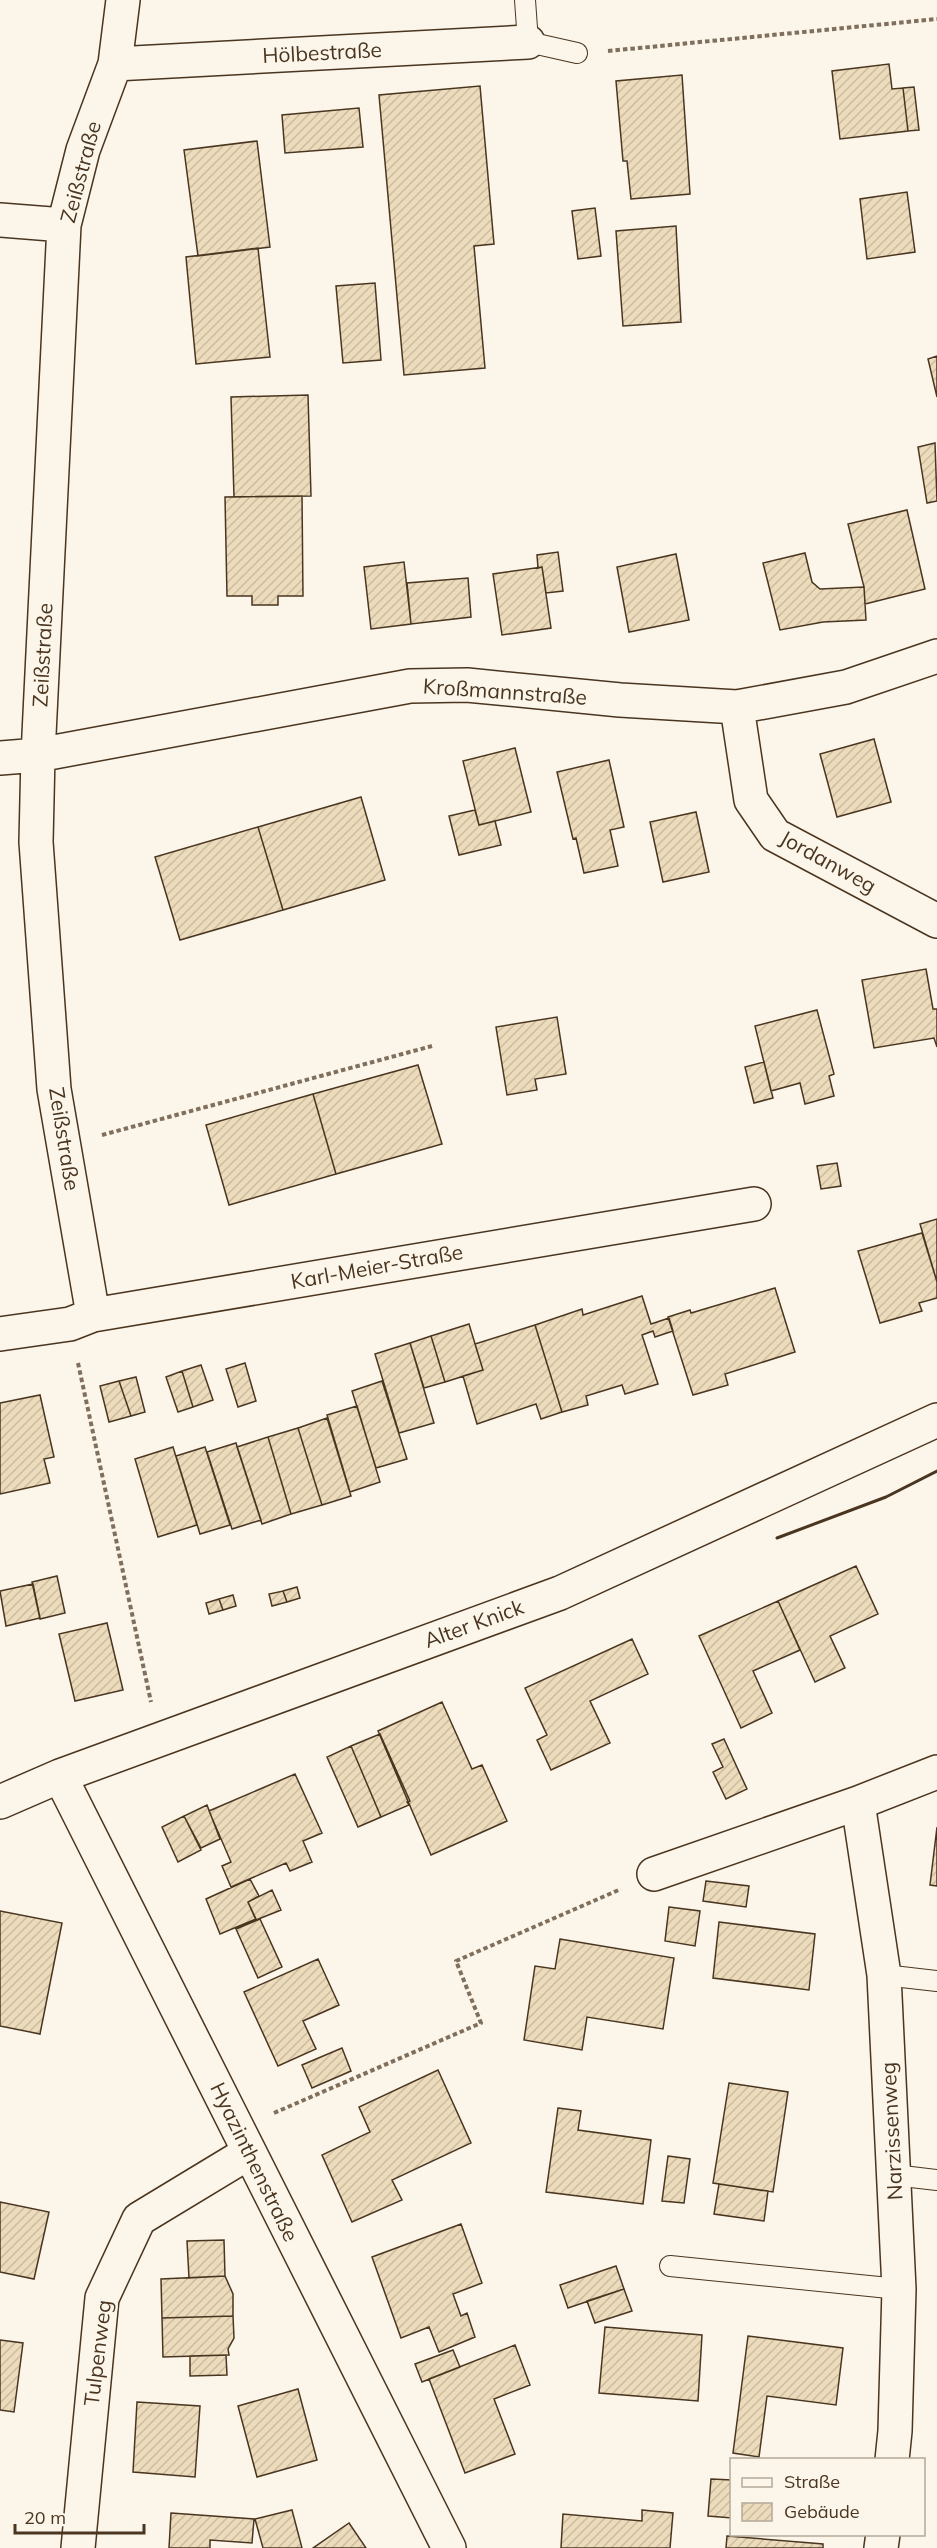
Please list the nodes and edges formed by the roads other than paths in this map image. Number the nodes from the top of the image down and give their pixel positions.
1 (123, 0) edge
2 (525, 0) edge
3 (528, 42) junction
4 (577, 53) road end
5 (115, 64) junction
6 (0, 220) edge
7 (64, 225) junction
8 (937, 656) edge
9 (737, 707) junction
10 (38, 755) junction
11 (0, 758) edge
12 (937, 921) edge
13 (754, 1204) dead end
14 (81, 1319) junction
15 (0, 1334) edge
16 (937, 1420) edge
17 (937, 1772) edge
18 (60, 1776) junction
19 (0, 1802) edge
20 (858, 1803) junction
21 (654, 1874) road end
22 (884, 1975) junction
23 (937, 1981) edge
24 (243, 2141) junction
25 (894, 2175) junction
26 (937, 2180) edge
27 (670, 2266) dead end
28 (900, 2289) junction
29 (892, 2458) edge
30 (78, 2548) edge
31 (449, 2548) edge

1 - 5 street, Zeißstraße
2 - 3 lane
3 - 4 lane, Hölbestraße
3 - 5 street, Hölbestraße
5 - 7 street, Zeißstraße
6 - 7 street
7 - 10 street, Zeißstraße
8 - 9 street, Kroßmannstraße
9 - 10 street, Kroßmannstraße
9 - 12 street, Jordanweg
10 - 11 street, Kroßmannstraße
10 - 14 street, Zeißstraße
13 - 14 street, Karl-Meier-Straße
14 - 15 street, Karl-Meier-Straße
16 - 18 street, Alter Knick
17 - 20 street
18 - 19 street, Alter Knick
18 - 24 street, Hyazinthenstraße
20 - 21 street
20 - 22 street, Narzissenweg
22 - 23 lane
22 - 25 street, Narzissenweg
24 - 30 street, Tulpenweg
24 - 31 street, Hyazinthenstraße
25 - 26 lane
25 - 28 street, Narzissenweg
27 - 28 lane
28 - 29 street, Narzissenweg

